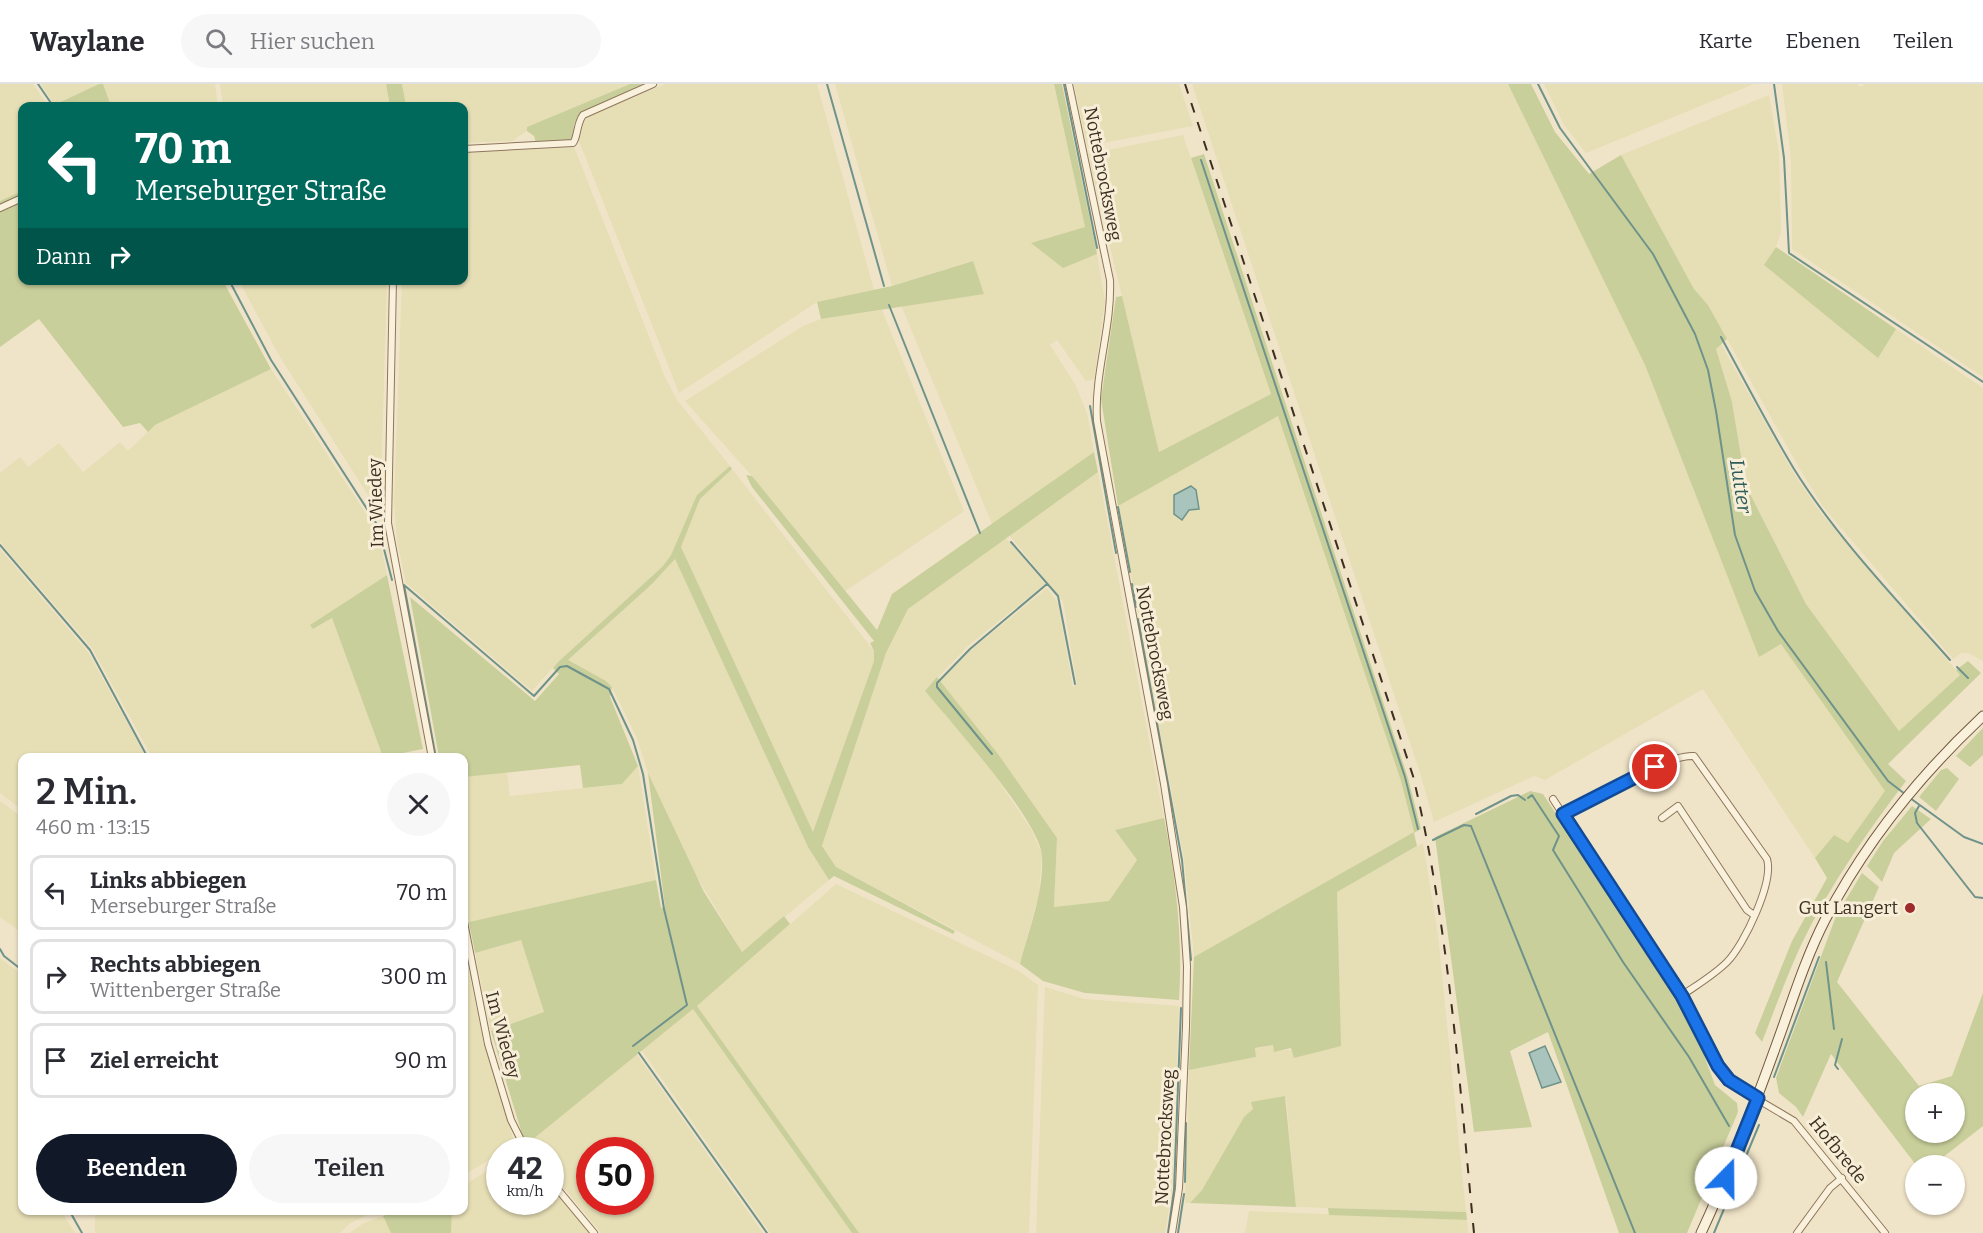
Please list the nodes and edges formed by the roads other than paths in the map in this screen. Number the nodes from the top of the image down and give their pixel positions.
1 (653, 84) edge
2 (1069, 84) edge
3 (468, 148) edge
4 (18, 200) edge
5 (0, 208) edge
6 (393, 285) edge
7 (1983, 716) edge
8 (431, 753) edge
9 (1552, 799) dead end
10 (1563, 814) junction
11 (1662, 818) dead end
12 (1754, 915) junction
13 (468, 942) edge
14 (1682, 996) junction
15 (1758, 1098) junction
16 (520, 1137) edge
17 (1842, 1178) junction
18 (564, 1197) edge
19 (594, 1233) edge
20 (1172, 1233) edge
21 (1701, 1233) edge
22 (1797, 1233) edge
23 (1885, 1233) edge

1 - 3 street
2 - 20 street, Nottebrocksweg
4 - 5 street
6 - 8 street, Im Wiedey
7 - 15 main road
9 - 10 street, Hofbrede
10 - 12 street
10 - 14 street, Hofbrede
11 - 12 street
12 - 14 street
13 - 16 street, Im Wiedey
14 - 15 street, Hofbrede
15 - 17 street, Hofbrede
15 - 21 main road
17 - 22 street
17 - 23 street, Hofbrede
18 - 19 street

